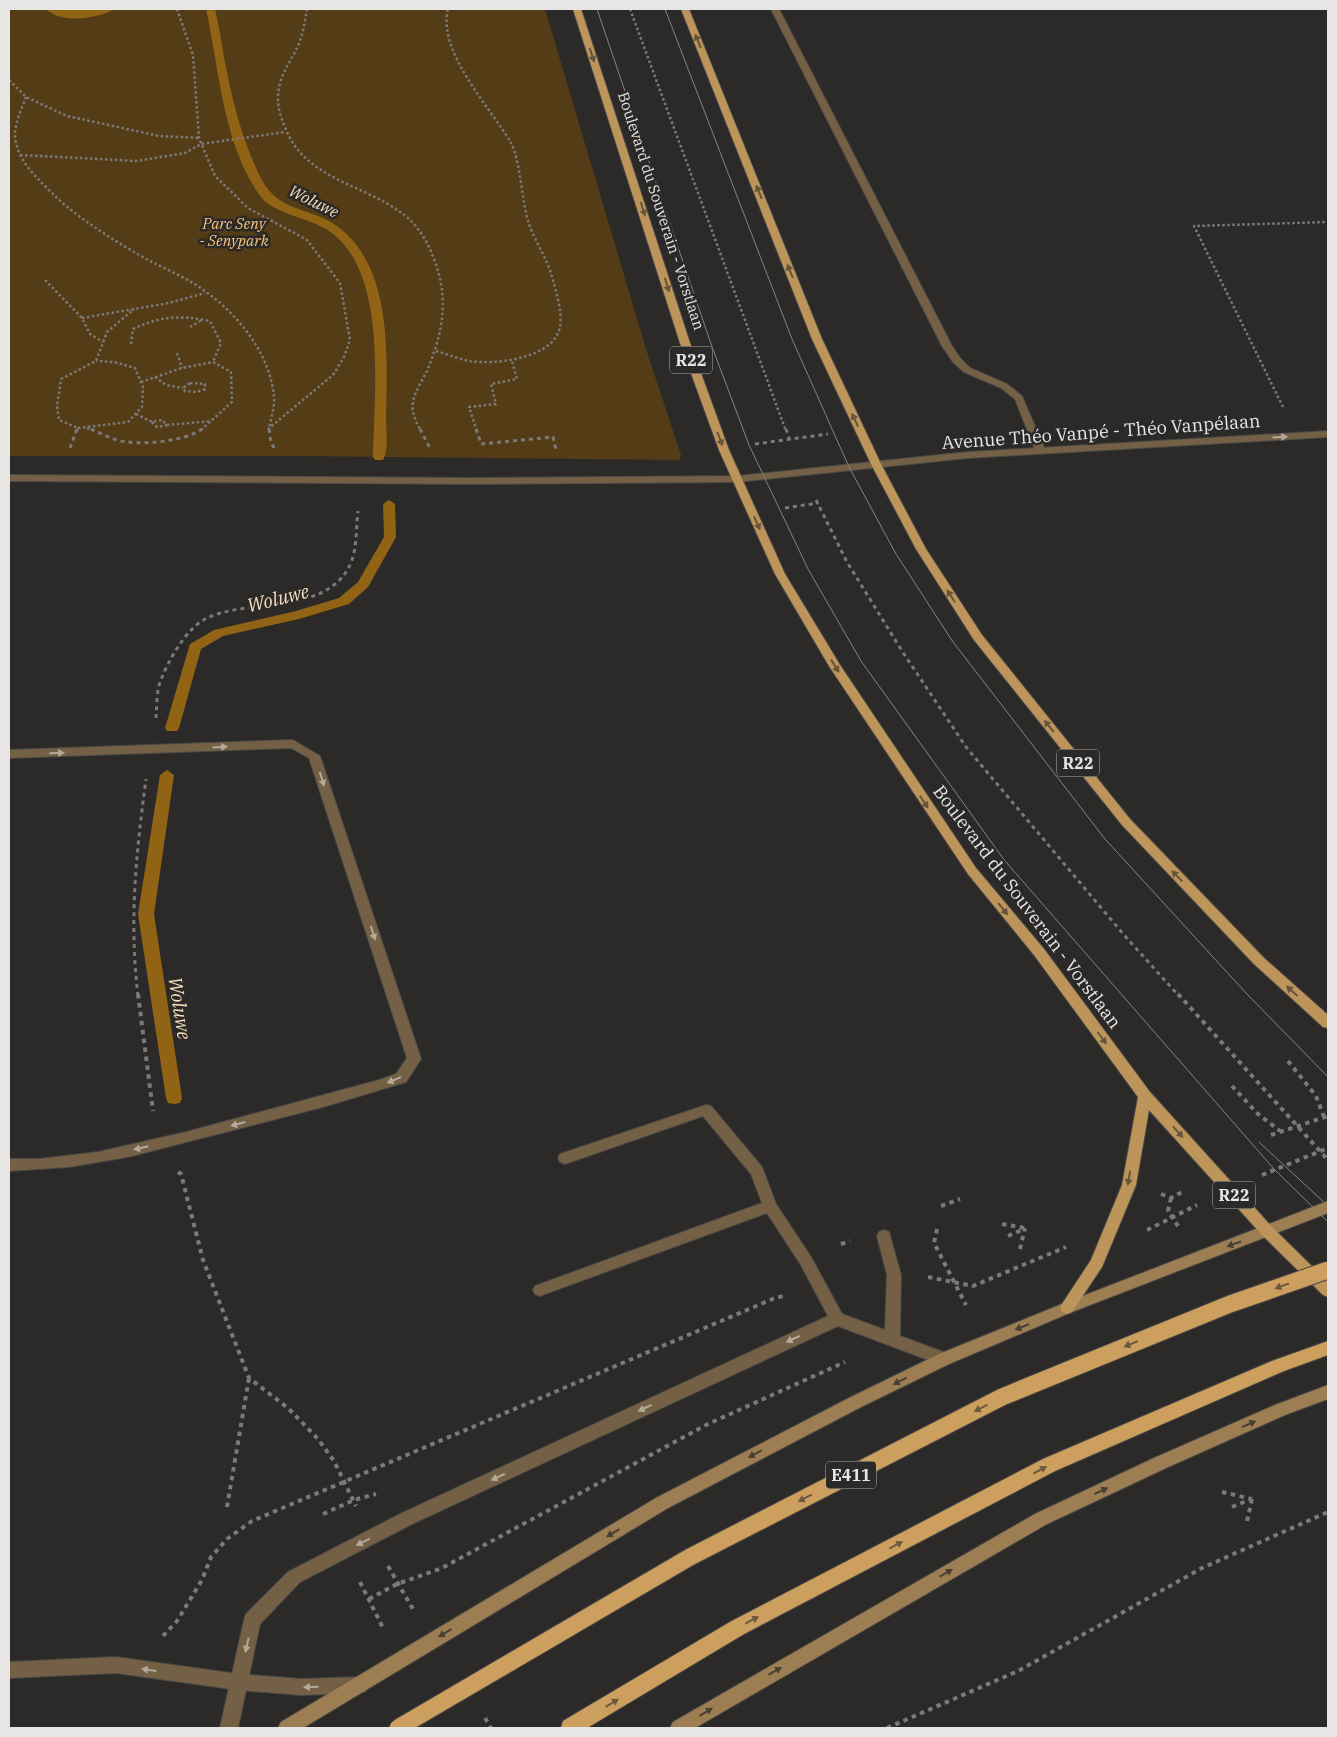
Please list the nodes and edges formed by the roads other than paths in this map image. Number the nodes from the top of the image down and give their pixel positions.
1 (577, 9) edge
2 (686, 9) edge
3 (775, 9) edge
4 (1328, 434) edge
5 (1040, 450) junction
6 (876, 464) junction
7 (9, 478) edge
8 (737, 479) junction
9 (9, 754) edge
10 (1328, 1023) edge
11 (1145, 1096) junction
12 (565, 1158) dead end
13 (9, 1166) edge
14 (770, 1206) junction
15 (1328, 1207) edge
16 (1268, 1232) junction
17 (884, 1236) dead end
18 (1328, 1270) edge
19 (540, 1290) dead end
20 (1328, 1291) edge
21 (1067, 1308) junction
22 (837, 1319) junction
23 (892, 1340) junction
24 (1328, 1348) edge
25 (944, 1359) junction
26 (1328, 1392) edge
27 (9, 1670) edge
28 (238, 1682) junction
29 (360, 1685) junction
30 (229, 1728) edge
31 (287, 1728) edge
32 (398, 1728) edge
33 (570, 1728) edge
34 (679, 1728) edge

1 -> 8 main road, Boulevard du Souverain - Vorstlaan / R22
6 -> 2 main road, R22
3 - 5 street
5 -> 4 street, Avenue Théo Vanpé - Théo Vanpélaan
5 - 6 street, Avenue Théo Vanpé - Théo Vanpélaan
6 - 8 street
10 -> 6 main road, R22
7 - 8 street
8 -> 11 main road, Boulevard du Souverain - Vorstlaan / R22
9 -> 13 street
11 -> 16 main road, Boulevard du Souverain - Vorstlaan / R22
11 -> 21 main road
12 - 14 street
14 - 19 street
14 - 22 street
15 - 16 main road
16 - 20 main road, Boulevard du Souverain - Vorstlaan / R22
16 -> 21 main road
17 - 23 street
18 -> 32 highway, E411, bridge
21 -> 25 main road
22 - 23 street
22 -> 28 street
23 - 25 street
33 -> 24 highway
25 -> 29 main road
34 -> 26 main road
28 -> 27 street
29 -> 28 street
28 - 30 street
29 - 31 main road

